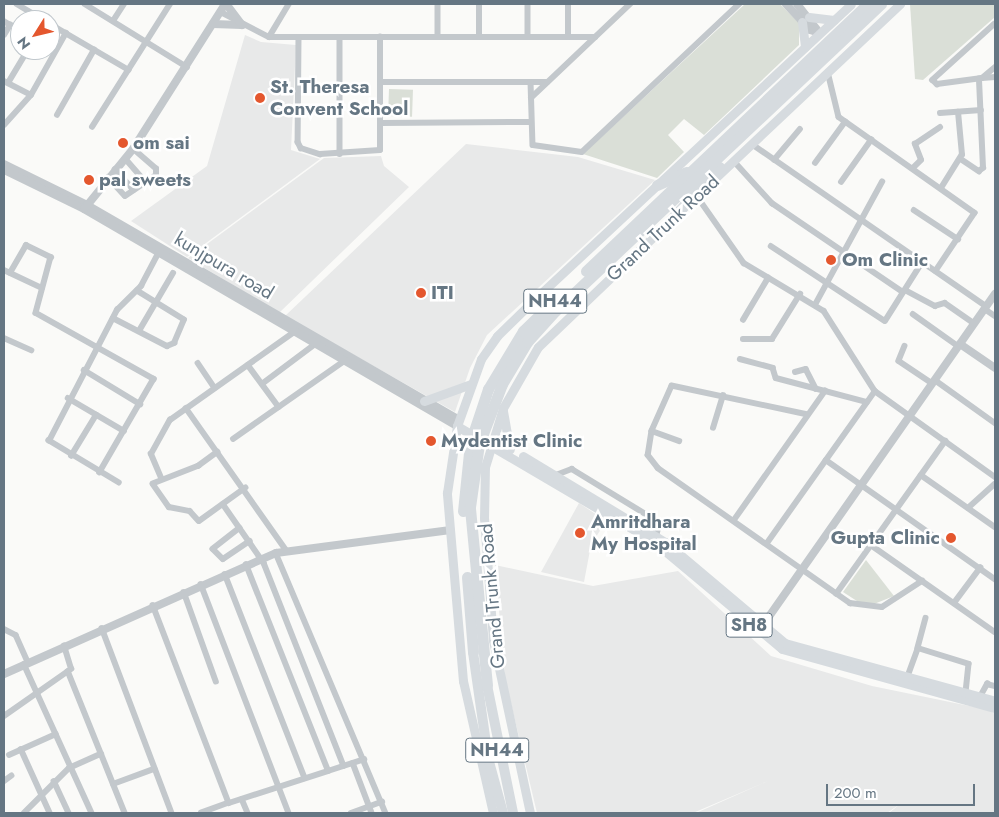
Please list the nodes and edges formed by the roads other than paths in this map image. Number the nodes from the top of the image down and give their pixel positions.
1 (85, 4) edge
2 (124, 4) edge
3 (170, 4) edge
4 (225, 4) edge
5 (289, 4) edge
6 (438, 4) edge
7 (479, 4) edge
8 (528, 4) edge
9 (568, 4) edge
10 (630, 4) edge
11 (740, 4) edge
12 (786, 4) edge
13 (797, 4) edge
14 (851, 4) edge
15 (868, 4) edge
16 (882, 4) edge
17 (900, 4) edge
18 (221, 12) junction
19 (806, 19) junction
20 (834, 20) junction
21 (4, 21) edge
22 (113, 21) junction
23 (213, 24) junction
24 (242, 24) junction
25 (995, 24) edge
26 (10, 25) joint
27 (60, 30) edge
28 (66, 33) junction
29 (820, 33) junction
30 (4, 35) edge
31 (269, 37) junction
32 (299, 37) junction
33 (340, 37) junction
34 (380, 37) junction
35 (438, 37) junction
36 (479, 37) junction
37 (528, 37) junction
38 (568, 37) junction
39 (595, 37) junction
40 (147, 42) junction
41 (805, 47) junction
42 (94, 50) junction
43 (21, 60) edge
44 (187, 67) junction
45 (995, 67) edge
46 (129, 70) junction
47 (828, 72) junction
48 (995, 77) edge
49 (980, 78) junction
50 (6, 82) edge
51 (380, 82) junction
52 (530, 82) junction
53 (547, 82) junction
54 (31, 94) junction
55 (530, 98) junction
56 (981, 110) junction
57 (958, 112) junction
58 (940, 113) dead end
59 (57, 115) dead end
60 (530, 122) junction
61 (845, 122) junction
62 (381, 123) junction
63 (4, 125) edge
64 (92, 127) dead end
65 (940, 127) dead end
66 (800, 129) dead end
67 (871, 140) junction
68 (752, 144) junction
69 (730, 146) junction
70 (133, 149) junction
71 (340, 154) junction
72 (125, 158) junction
73 (961, 159) junction
74 (774, 160) junction
75 (734, 161) junction
76 (815, 163) dead end
77 (4, 164) edge
78 (698, 165) junction
79 (913, 168) junction
80 (4, 170) edge
81 (114, 170) junction
82 (108, 177) junction
83 (146, 182) junction
84 (841, 182) dead end
85 (882, 182) dead end
86 (657, 185) junction
87 (941, 188) junction
88 (134, 190) junction
89 (697, 196) junction
90 (86, 207) junction
91 (914, 210) dead end
92 (861, 218) junction
93 (670, 221) junction
94 (958, 239) junction
95 (771, 246) dead end
96 (160, 250) junction
97 (844, 251) junction
98 (923, 261) junction
99 (7, 271) edge
100 (936, 271) junction
101 (173, 273) dead end
102 (768, 278) junction
103 (827, 282) junction
104 (42, 288) junction
105 (137, 291) junction
106 (904, 291) junction
107 (800, 294) junction
108 (995, 294) edge
109 (156, 302) junction
110 (816, 303) junction
111 (986, 307) junction
112 (913, 314) dead end
113 (995, 316) edge
114 (114, 318) junction
115 (743, 320) dead end
116 (974, 323) junction
117 (296, 331) junction
118 (139, 332) junction
119 (4, 338) edge
120 (743, 339) dead end
121 (314, 345) junction
122 (959, 345) junction
123 (98, 346) junction
124 (905, 346) dead end
125 (31, 350) dead end
126 (740, 359) dead end
127 (343, 362) junction
128 (198, 363) dead end
129 (248, 364) junction
130 (995, 368) edge
131 (361, 369) junction
132 (84, 370) junction
133 (795, 372) dead end
134 (934, 382) junction
135 (262, 384) junction
136 (471, 384) junction
137 (215, 388) junction
138 (816, 388) junction
139 (826, 391) junction
140 (874, 391) junction
141 (723, 395) junction
142 (68, 398) junction
143 (867, 402) junction
144 (423, 403) junction
145 (140, 404) junction
146 (279, 407) junction
147 (186, 408) junction
148 (503, 408) junction
149 (96, 415) junction
150 (808, 415) junction
151 (910, 415) junction
152 (481, 422) junction
153 (458, 423) junction
154 (995, 423) edge
155 (713, 428) dead end
156 (124, 431) junction
157 (652, 431) junction
158 (233, 439) dead end
159 (679, 440) dead end
160 (945, 441) junction
161 (492, 442) junction
162 (474, 444) junction
163 (510, 449) junction
164 (218, 452) junction
165 (72, 456) junction
166 (826, 460) junction
167 (100, 472) junction
168 (921, 475) junction
169 (556, 476) junction
170 (995, 477) edge
171 (161, 478) junction
172 (119, 483) dead end
173 (995, 484) edge
174 (861, 485) junction
175 (245, 488) junction
176 (223, 504) junction
177 (968, 508) junction
178 (896, 510) junction
179 (734, 520) junction
180 (995, 527) edge
181 (240, 528) junction
182 (450, 530) junction
183 (655, 539) junction
184 (250, 541) junction
185 (767, 543) junction
186 (871, 545) junction
187 (287, 551) junction
188 (276, 553) junction
189 (262, 558) junction
190 (246, 565) junction
191 (980, 568) junction
192 (801, 570) junction
193 (225, 574) junction
194 (995, 579) edge
195 (922, 581) junction
196 (201, 584) junction
197 (184, 592) junction
198 (836, 594) junction
199 (954, 603) junction
200 (153, 605) junction
201 (926, 618) dead end
202 (102, 628) junction
203 (4, 629) edge
204 (760, 630) junction
205 (995, 632) edge
206 (64, 646) junction
207 (918, 648) junction
208 (473, 652) joint
209 (26, 663) junction
210 (68, 671) junction
211 (4, 674) edge
212 (904, 680) junction
213 (216, 681) dead end
214 (487, 685) joint
215 (995, 686) edge
216 (38, 692) junction
217 (966, 692) junction
218 (981, 695) junction
219 (995, 701) edge
220 (995, 708) edge
221 (4, 716) edge
222 (56, 734) junction
223 (21, 749) junction
224 (8, 754) dead end
225 (101, 754) junction
226 (364, 759) junction
227 (484, 759) junction
228 (353, 763) junction
229 (344, 766) junction
230 (71, 767) junction
231 (154, 770) junction
232 (328, 771) junction
233 (10, 776) dead end
234 (305, 778) junction
235 (4, 781) edge
236 (54, 781) junction
237 (113, 784) junction
238 (278, 786) junction
239 (42, 794) junction
240 (242, 799) junction
241 (382, 802) junction
242 (229, 803) junction
243 (369, 807) junction
244 (24, 813) edge
245 (50, 813) edge
246 (69, 813) edge
247 (92, 813) edge
248 (125, 813) edge
249 (172, 813) edge
250 (202, 813) edge
251 (248, 813) edge
252 (289, 813) edge
253 (350, 813) edge
254 (372, 813) edge
255 (386, 813) edge
256 (493, 813) edge
257 (503, 813) edge
258 (513, 813) edge
259 (530, 813) edge

1 - 22 street
2 - 22 street
3 - 40 street
4 - 18 street
4 - 24 street
5 - 31 street
6 - 35 street
7 - 36 street
8 - 37 street
9 - 38 street
10 - 39 street
11 - 60 street
12 - 19 street
13 - 19 street
14 - 20 main road, Grand Trunk Road
15 - 78 highway, NH44
16 - 69 highway, NH44
17 - 47 main road, Grand Trunk Road
18 - 23 street
18 - 24 street
19 - 20 main road
19 - 29 street
19 - 41 main road
20 - 29 main road, Grand Trunk Road
21 - 26 street
22 - 40 street
23 - 24 street
23 - 44 street
24 - 31 street
25 - 49 street
26 - 30 street
27 - 28 street
28 - 42 street
28 - 54 street
29 - 41 main road, Grand Trunk Road
31 - 32 street
32 - 33 street
32 - 71 street
33 - 34 street
33 - 71 street
34 - 35 street
34 - 51 street
35 - 36 street
36 - 37 street
37 - 38 street
38 - 39 street
39 - 53 street
40 - 44 street
40 - 46 street
41 - 86 main road, Grand Trunk Road
42 - 46 street
42 - 59 street
43 - 50 street
44 - 70 street
45 - 49 street
46 - 64 street
47 - 61 street
47 - 68 main road, Grand Trunk Road
48 - 49 street
49 - 56 street
50 - 54 street
51 - 52 street
51 - 62 street
52 - 53 street
52 - 55 street
53 - 55 street
54 - 63 street
55 - 60 street
56 - 57 street
56 - 73 street
57 - 58 street
57 - 73 street
60 - 62 street
61 - 67 street
61 - 76 street
62 - 71 street
65 - 79 street
66 - 74 street
67 - 79 street
67 - 84 street
68 - 74 street
68 - 75 main road, Grand Trunk Road
69 - 93 highway
69 - 152 highway, NH44
70 - 72 street
70 - 83 street
72 - 81 street
72 - 83 street
73 - 87 street
74 - 92 street
75 - 89 main road, Grand Trunk Road
75 - 97 street
77 - 90 street, kunjpura road
78 - 86 highway
78 - 152 highway, NH44
79 - 87 street
80 - 90 street, kunjpura road
81 - 82 street
81 - 88 street
82 - 88 street
82 - 90 street
83 - 88 street
85 - 92 street
86 - 136 main road, Grand Trunk Road
87 - 94 street
89 - 93 main road, Grand Trunk Road
89 - 102 street
90 - 96 street, kunjpura road
91 - 94 street
92 - 97 street
92 - 98 street
93 - 148 main road, Grand Trunk Road
94 - 100 street
95 - 103 street
96 - 105 street
96 - 117 street, kunjpura road
97 - 103 street
97 - 106 street
98 - 100 street
98 - 106 street
99 - 104 street
99 - 104 street
100 - 111 street
101 - 109 street
102 - 107 street
102 - 115 street
103 - 106 street
103 - 110 street
104 - 123 street
105 - 109 street
105 - 114 street
106 - 116 street
107 - 110 street
107 - 120 street
108 - 111 street
109 - 118 street
109 - 118 street
110 - 140 street
111 - 113 street
111 - 116 street
112 - 122 street
114 - 118 street
114 - 123 street
116 - 122 street
117 - 121 street, kunjpura road
117 - 129 street
117 - 131 street, kunjpura road
119 - 125 street
121 - 127 street, kunjpura road
121 - 135 street
122 - 130 street
122 - 134 street
123 - 132 street
123 - 145 street
124 - 134 street
126 - 138 street
127 - 131 street, kunjpura road
127 - 146 street
128 - 137 street
129 - 135 street
129 - 137 street
131 - 144 street, kunjpura road
132 - 142 street
132 - 145 street
133 - 138 street
134 - 151 street
134 - 154 street
135 - 146 street
136 - 144 main road
136 - 153 main road, Grand Trunk Road
137 - 147 street
138 - 139 street
139 - 143 street
139 - 150 street
140 - 143 street
140 - 151 street
141 - 150 street
141 - 155 street
141 - 157 street
142 - 149 street
142 - 165 street
143 - 166 street
144 - 153 street, kunjpura road
145 - 156 street
146 - 158 street
147 - 164 street
147 - 171 street
148 - 161 main road, Grand Trunk Road
148 - 163 main road
149 - 156 street
149 - 165 street
150 - 179 street
151 - 160 street
151 - 174 street
152 - 162 highway, NH44
153 - 161 main road, SH8
153 - 182 main road, Grand Trunk Road
156 - 167 street
157 - 159 street
157 - 179 street
160 - 168 street
160 - 170 street
161 - 163 main road, SH8
161 - 183 main road, SH8
161 - 259 main road, Grand Trunk Road
162 - 208 highway, NH44
162 - 214 highway, NH44
163 - 169 main road, SH8
164 - 171 street
164 - 175 street
165 - 167 street
166 - 174 street
166 - 185 street
167 - 172 street
168 - 177 street
168 - 178 street
169 - 183 main road, SH8
169 - 183 street
171 - 176 street
173 - 177 street
174 - 178 street
174 - 192 street
175 - 176 street
175 - 187 street
176 - 181 street
177 - 180 street
178 - 186 street
178 - 191 street
179 - 185 street
181 - 184 street
181 - 184 street
182 - 187 street
182 - 227 main road, Grand Trunk Road
183 - 204 main road, SH8
184 - 189 street
185 - 192 street
186 - 195 street
186 - 198 street
187 - 188 street
188 - 189 street
188 - 226 street
189 - 190 street
189 - 229 street
190 - 193 street
190 - 232 street
191 - 194 street
191 - 199 street
192 - 198 street
192 - 204 street
193 - 196 street
193 - 234 street
195 - 198 street
195 - 199 street
196 - 197 street
196 - 238 street
197 - 200 street
197 - 213 street
199 - 205 street
200 - 202 street
200 - 242 street
201 - 207 street
202 - 206 street
202 - 231 street
203 - 209 street
204 - 212 main road, SH8
206 - 209 street
206 - 210 street
207 - 212 street
207 - 217 street
208 - 227 highway, NH44
209 - 211 street
209 - 216 street
210 - 216 street
210 - 225 street
212 - 217 main road, SH8
212 - 220 main road, SH8
214 - 258 highway, NH44
215 - 218 street
216 - 221 street
216 - 222 street
217 - 218 main road, SH8
218 - 219 main road, SH8
222 - 223 street
222 - 230 street
223 - 224 street
223 - 239 street
225 - 230 street
225 - 237 street
226 - 228 street
226 - 241 street
227 - 256 main road, Grand Trunk Road
227 - 257 highway, Grand Trunk Road / NH44
228 - 229 street
228 - 243 street
229 - 232 street
230 - 236 street
230 - 247 street
231 - 237 street
231 - 249 street
232 - 234 street
233 - 235 street
234 - 238 street
236 - 239 street
236 - 246 street
237 - 248 street
238 - 240 street
238 - 252 street
239 - 244 street
239 - 245 street
240 - 242 street
240 - 251 street
241 - 243 street
241 - 255 street
242 - 250 street
243 - 253 street
243 - 254 street

